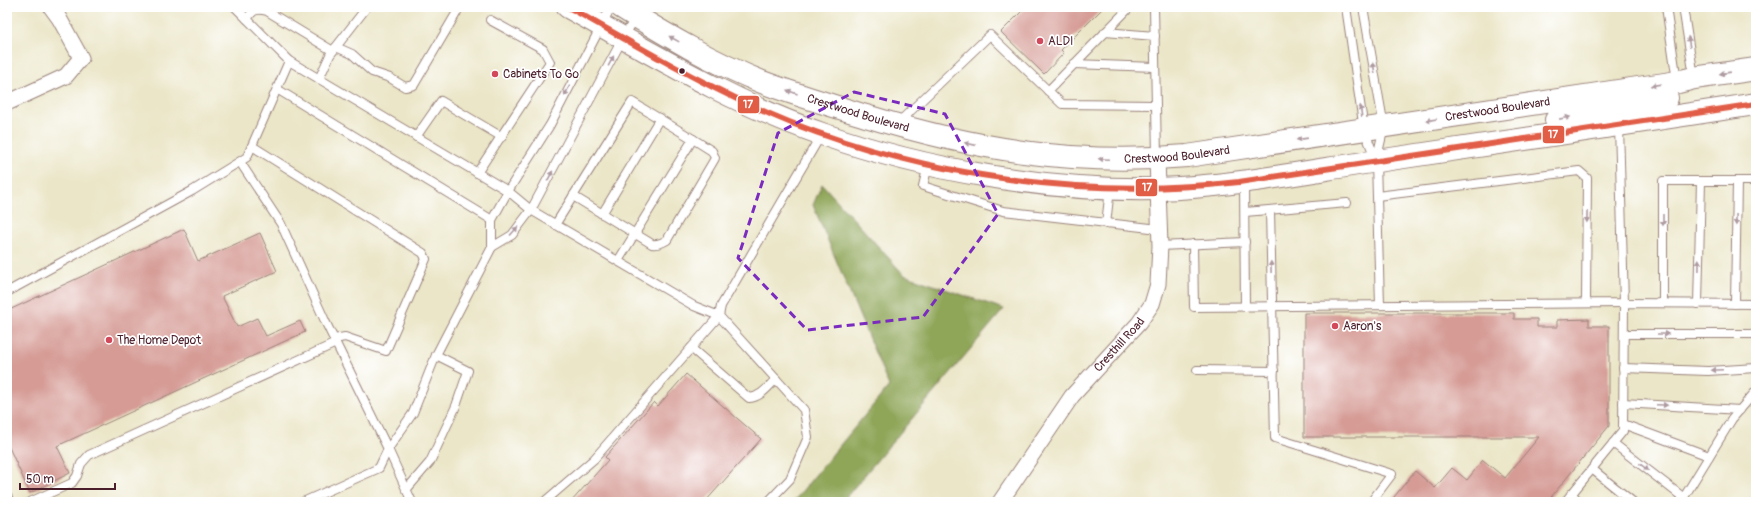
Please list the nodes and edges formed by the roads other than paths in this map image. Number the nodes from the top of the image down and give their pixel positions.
1 (51, 7) edge
2 (235, 7) edge
3 (367, 7) edge
4 (456, 7) edge
5 (568, 7) edge
6 (1130, 7) edge
7 (1154, 7) edge
8 (1346, 7) edge
9 (1363, 7) edge
10 (1666, 7) edge
11 (1683, 7) edge
12 (628, 12) edge
13 (606, 16) edge
14 (247, 19) junction
15 (490, 20) dead end
16 (1105, 32) junction
17 (1155, 36) junction
18 (623, 38) junction
19 (335, 49) junction
20 (289, 61) junction
21 (1074, 64) junction
22 (1155, 67) junction
23 (1756, 69) edge
24 (319, 79) junction
25 (1686, 80) junction
26 (277, 89) junction
27 (1048, 91) junction
28 (7, 103) edge
29 (1756, 104) edge
30 (1156, 105) junction
31 (660, 118) junction
32 (897, 125) junction
33 (1618, 125) junction
34 (1374, 128) junction
35 (821, 134) junction
36 (416, 136) junction
37 (937, 136) junction
38 (502, 137) junction
39 (693, 139) junction
40 (252, 146) junction
41 (1405, 157) junction
42 (1157, 158) junction
43 (1376, 161) junction
44 (240, 162) junction
45 (928, 165) junction
46 (477, 173) junction
47 (1244, 181) junction
48 (1701, 181) junction
49 (1737, 181) junction
50 (1756, 181) edge
51 (1110, 187) junction
52 (1157, 189) junction
53 (508, 191) junction
54 (573, 196) junction
55 (1377, 196) junction
56 (1347, 203) dead end
57 (531, 210) junction
58 (1270, 210) junction
59 (1245, 212) junction
60 (602, 214) junction
61 (492, 220) junction
62 (1106, 224) junction
63 (555, 225) junction
64 (1159, 229) junction
65 (634, 234) junction
66 (1245, 242) junction
67 (1193, 244) junction
68 (1160, 246) junction
69 (492, 247) junction
70 (618, 261) junction
71 (7, 292) edge
72 (1586, 303) junction
73 (1624, 303) junction
74 (1663, 303) junction
75 (1698, 304) junction
76 (1735, 304) junction
77 (1756, 304) edge
78 (1380, 305) junction
79 (1272, 306) junction
80 (1245, 307) junction
81 (719, 316) junction
82 (1624, 334) junction
83 (1756, 334) edge
84 (335, 341) junction
85 (691, 348) junction
86 (436, 355) junction
87 (1623, 368) junction
88 (1756, 368) edge
89 (1197, 370) dead end
90 (1274, 371) junction
91 (776, 379) junction
92 (1756, 391) edge
93 (1623, 403) junction
94 (1740, 410) junction
95 (1623, 424) junction
96 (1613, 443) junction
97 (388, 449) junction
98 (1709, 456) junction
99 (1592, 469) junction
100 (406, 490) junction
101 (1571, 494) junction
102 (7, 496) edge
103 (1682, 500) edge
104 (10, 502) edge
105 (30, 502) edge
106 (303, 502) edge
107 (412, 502) edge
108 (544, 502) edge
109 (768, 502) edge
110 (1000, 502) edge
111 (1371, 502) edge
112 (1565, 502) edge
113 (1580, 502) edge
114 (1633, 502) edge

1 - 28 street
2 - 14 lane
3 - 19 lane
4 - 19 lane
5 - 13 main road
6 - 16 lane
7 - 17 lane
34 -> 8 lane
34 -> 9 lane
10 - 25 lane
25 -> 11 lane
12 - 18 lane
32 -> 12 main road, Crestwood Boulevard
13 - 18 main road
13 -> 53 lane
14 - 19 lane
14 - 20 lane
15 - 38 lane
16 - 17 lane
16 - 21 lane
17 - 22 lane
18 - 35 main road
57 -> 18 lane
19 - 24 lane
20 - 24 lane
20 - 26 lane
21 - 22 lane
21 - 27 lane
22 - 30 lane
23 -> 25 main road, Crestwood Boulevard
24 - 36 lane
25 -> 34 main road, Crestwood Boulevard
41 -> 25 main road
26 - 40 lane
26 - 61 lane
27 - 30 lane
27 - 32 lane
29 - 33 main road
30 - 42 lane
31 - 39 lane
31 - 54 lane
31 - 60 lane
32 - 37 main road, Crestwood Boulevard
33 - 41 main road
33 - 73 lane
34 -> 42 main road, Crestwood Boulevard
34 - 43 lane
34 - 43 lane
35 - 45 main road
35 - 81 lane
36 - 38 lane
36 - 46 lane
42 -> 37 main road, Crestwood Boulevard
37 - 45 main road
38 - 46 lane
39 - 65 lane
39 - 65 lane
40 - 44 lane
40 - 84 lane
41 - 43 main road
42 - 52 street, Cresthill Road
43 - 47 main road
43 - 55 lane
44 - 71 lane
44 - 84 lane
45 - 51 main road
45 - 62 lane
46 - 53 lane
47 - 52 main road
47 - 59 lane
48 - 49 lane
48 -> 74 lane
75 -> 48 lane
49 - 50 lane
49 -> 76 lane
51 - 52 main road
51 - 62 lane
52 - 64 street, Cresthill Road
53 - 57 lane
53 - 61 lane
54 - 60 lane
54 - 63 lane
55 -> 72 lane
55 - 78 lane
56 - 58 lane
57 - 63 lane
69 -> 57 lane
58 - 59 lane
79 -> 58 lane
59 - 66 lane
60 - 65 lane
61 - 69 lane
62 - 64 lane
63 - 70 lane
64 - 68 street, Cresthill Road
65 - 70 lane
66 - 67 lane
66 - 80 lane
67 - 68 lane
67 - 80 lane
68 - 110 street, Cresthill Road
69 - 86 lane
70 - 81 lane
72 - 73 lane
72 - 78 lane
73 - 74 lane
73 - 82 lane
74 - 75 lane
75 - 76 lane
76 - 77 lane
78 - 79 lane
79 - 80 lane
79 - 90 lane
81 - 85 lane
81 - 91 lane
82 -> 83 lane
82 - 87 lane
84 - 97 lane
84 - 105 lane
85 - 91 lane
85 - 108 lane
86 - 97 lane
86 - 100 lane
88 -> 87 lane
87 - 93 lane
89 - 90 lane
90 - 111 lane
91 - 109 lane
92 - 94 lane
93 -> 94 lane
93 - 95 lane
94 - 98 lane
95 - 96 lane
95 - 98 lane
96 - 99 lane
96 -> 103 lane
97 - 100 lane
97 - 106 lane
98 - 103 lane
99 - 101 lane
99 - 114 lane
100 - 107 lane
101 - 112 lane
101 - 113 lane
102 - 104 lane

